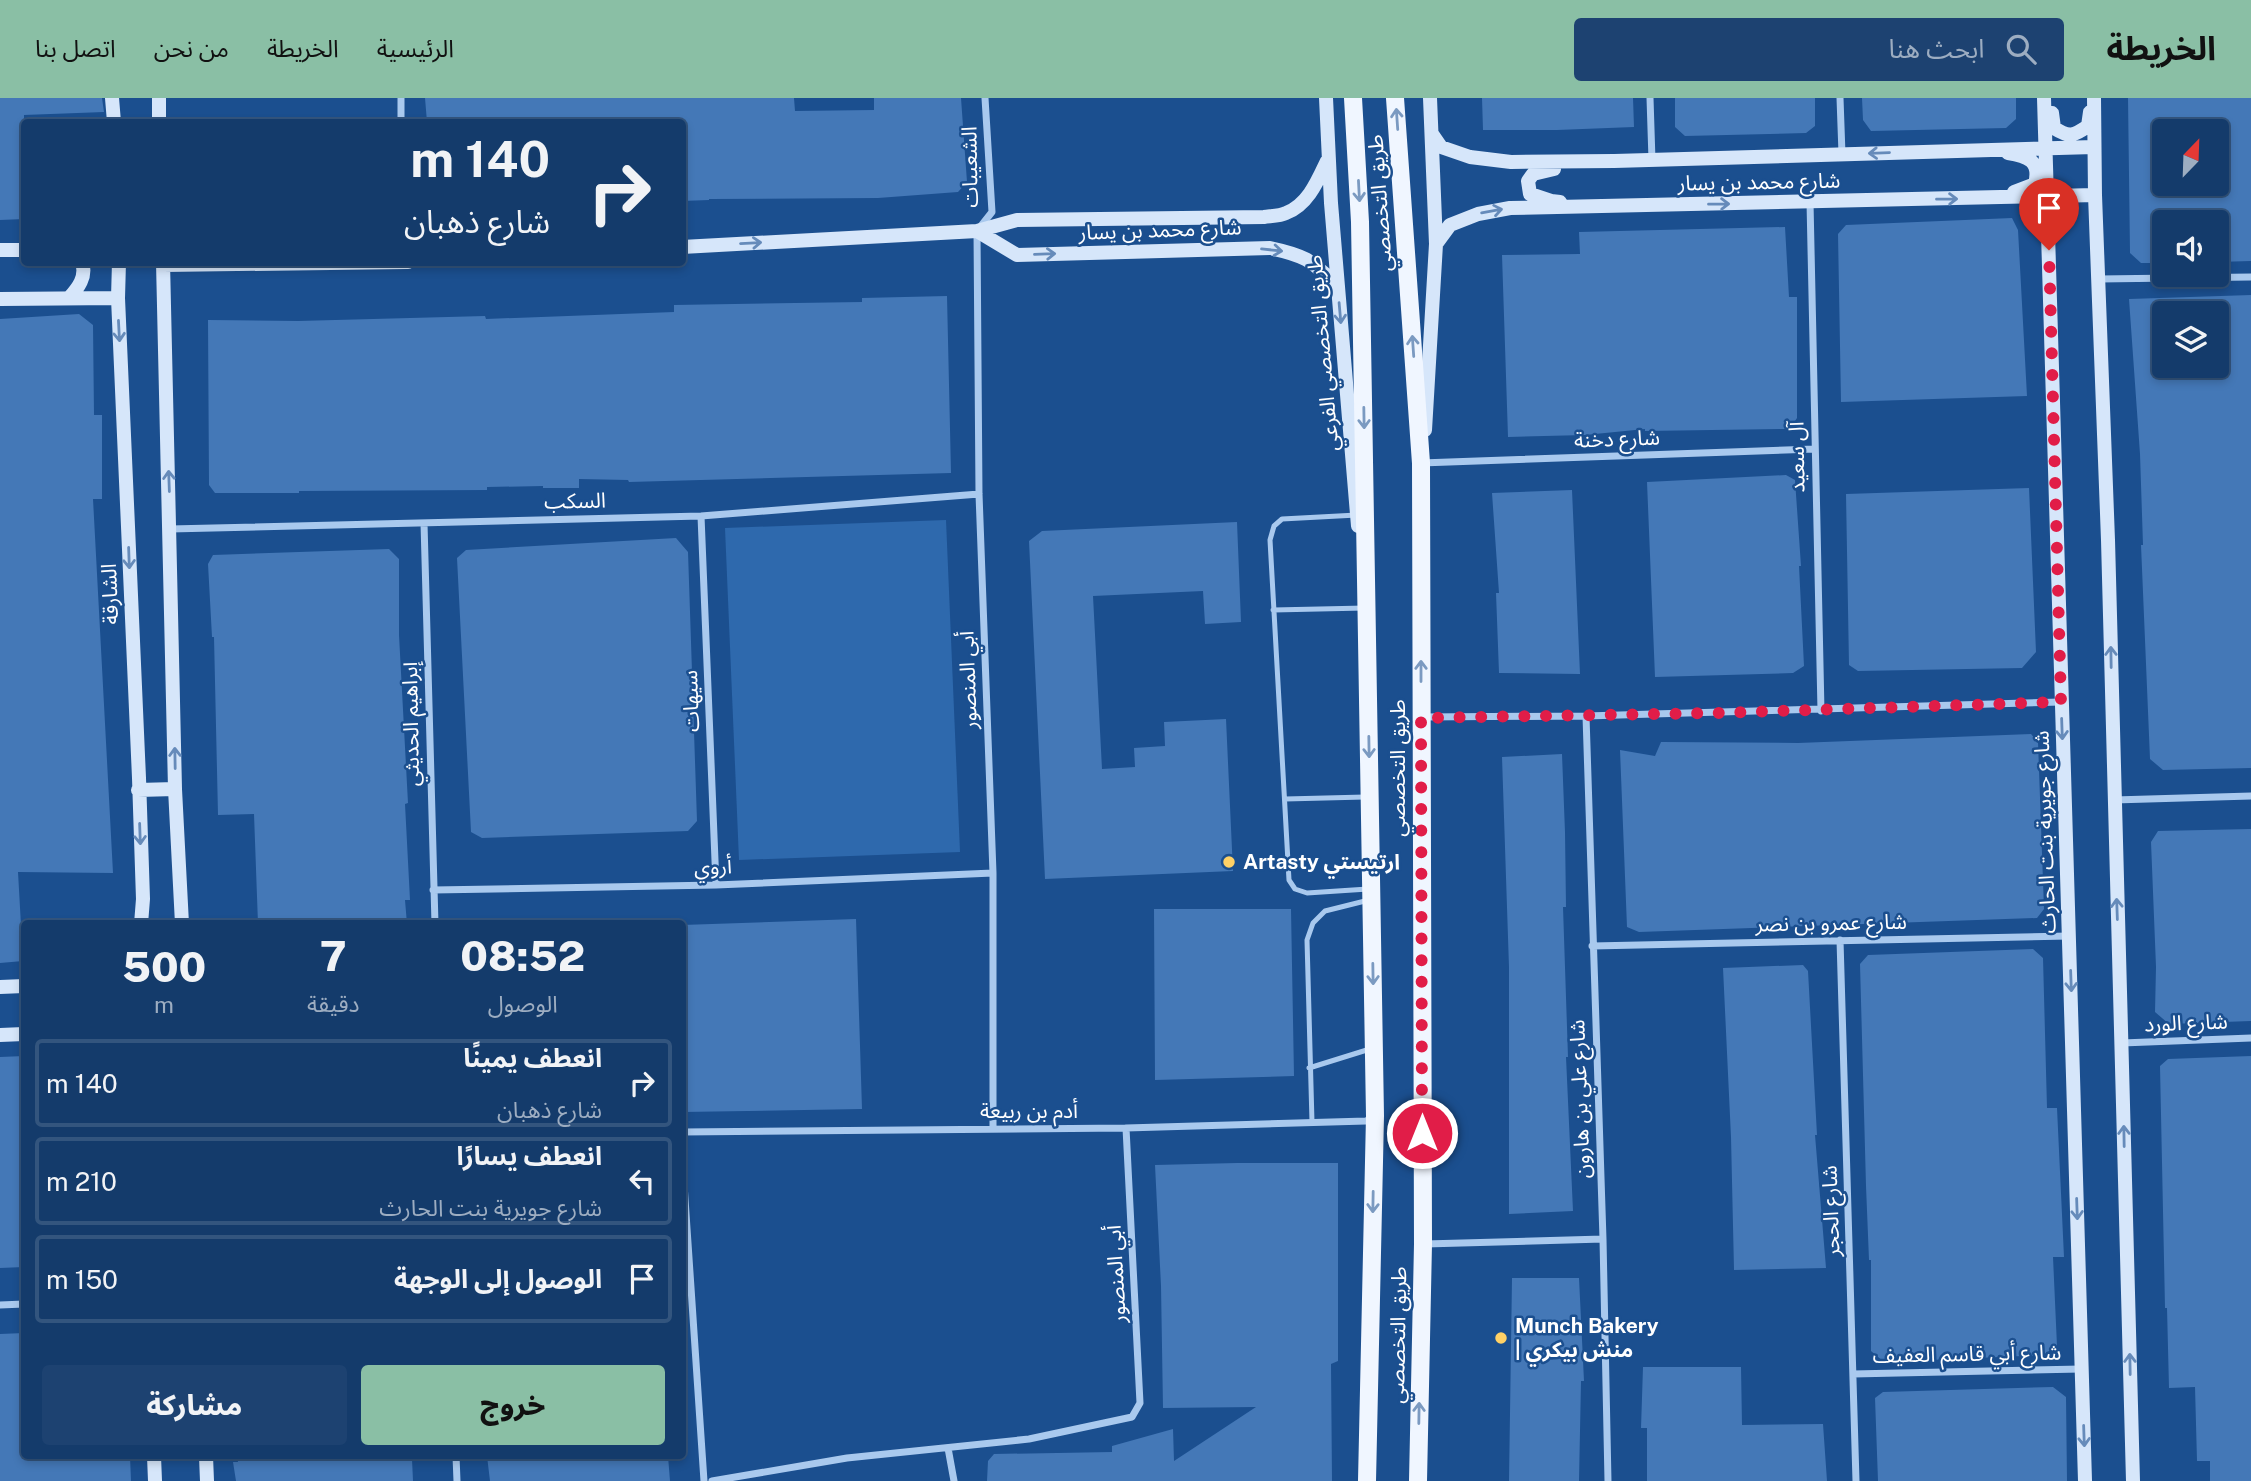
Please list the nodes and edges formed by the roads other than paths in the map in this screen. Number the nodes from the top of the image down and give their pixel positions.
1 (112, 98) edge
2 (159, 98) edge
3 (401, 98) edge
4 (985, 98) edge
5 (1326, 98) edge
6 (1353, 98) edge
7 (1395, 98) edge
8 (1430, 98) edge
9 (1650, 98) edge
10 (1840, 98) edge
11 (2046, 98) edge
12 (2092, 98) edge
13 (114, 119) edge
14 (159, 119) edge
15 (401, 119) edge
16 (1432, 134) junction
17 (2045, 147) junction
18 (2094, 147) junction
19 (1983, 149) junction
20 (1842, 155) junction
21 (1328, 159) junction
22 (1652, 160) junction
23 (1614, 161) junction
24 (2095, 195) junction
25 (2047, 196) junction
26 (1985, 198) junction
27 (1810, 202) junction
28 (1616, 206) junction
29 (977, 230) junction
30 (1436, 243) junction
31 (686, 247) edge
32 (0, 250) edge
33 (21, 250) edge
34 (84, 266) edge
35 (119, 266) edge
36 (163, 266) edge
37 (2251, 276) edge
38 (2099, 279) junction
39 (1338, 286) junction
40 (69, 298) junction
41 (118, 298) junction
42 (0, 299) edge
43 (1815, 449) junction
44 (1421, 463) junction
45 (979, 494) junction
46 (1357, 515) junction
47 (701, 516) junction
48 (424, 523) junction
49 (170, 529) junction
50 (1367, 606) junction
51 (1273, 610) junction
52 (2061, 702) junction
53 (1821, 711) junction
54 (1586, 716) junction
55 (1421, 718) junction
56 (175, 789) junction
57 (138, 790) junction
58 (2251, 796) edge
59 (1370, 797) junction
60 (1284, 799) junction
61 (2114, 800) junction
62 (993, 873) junction
63 (716, 885) junction
64 (433, 890) junction
65 (1371, 894) junction
66 (141, 920) edge
67 (181, 920) edge
68 (435, 920) edge
69 (2070, 936) junction
70 (1840, 940) junction
71 (1592, 946) junction
72 (21, 986) edge
73 (0, 987) edge
74 (21, 1034) edge
75 (0, 1035) edge
76 (2251, 1038) edge
77 (2122, 1043) junction
78 (1374, 1047) junction
79 (1309, 1068) junction
80 (1375, 1116) junction
81 (1312, 1122) junction
82 (993, 1128) junction
83 (1126, 1128) junction
84 (686, 1132) edge
85 (686, 1213) edge
86 (1603, 1239) junction
87 (1423, 1244) junction
88 (21, 1304) edge
89 (0, 1305) edge
90 (2081, 1369) junction
91 (1853, 1374) junction
92 (948, 1448) junction
93 (154, 1459) edge
94 (206, 1459) edge
95 (456, 1459) edge
96 (155, 1481) edge
97 (207, 1481) edge
98 (457, 1481) edge
99 (704, 1481) edge
100 (712, 1481) edge
101 (954, 1481) edge
102 (1367, 1481) edge
103 (1418, 1481) edge
104 (1608, 1481) edge
105 (1856, 1481) edge
106 (2085, 1481) edge
107 (2133, 1481) edge

1 - 13 street
2 - 14 street
3 - 15 street
4 - 29 street, الشعيبات
5 - 21 street, طريق التخصصي الفرعي
6 -> 50 main road, طريق التخصصي
44 -> 7 main road, طريق التخصصي
8 - 16 street
9 - 22 street
10 - 20 street
11 - 12 street
11 - 17 street, شارع جويرية بنت الحارث
12 - 18 street
16 - 23 street, شارع محمد بن يسار
16 - 30 street
17 - 18 street, شارع محمد بن يسار
17 - 19 street, شارع محمد بن يسار
17 - 25 street, شارع جويرية بنت الحارث
18 - 24 street
19 -> 20 street, شارع محمد بن يسار
19 - 26 street
20 - 22 street, شارع محمد بن يسار
21 - 29 street, شارع محمد بن يسار
21 - 39 street, طريق التخصصي الفرعي
22 - 23 street, شارع محمد بن يسار
23 - 28 street
24 - 25 street, شارع محمد بن يسار
24 - 38 street
25 - 26 street, شارع محمد بن يسار
25 - 52 street, شارع جويرية بنت الحارث
27 -> 26 street, شارع محمد بن يسار
28 -> 27 street, شارع محمد بن يسار
27 - 43 street, آل سعيد
30 -> 28 street, شارع محمد بن يسار
31 -> 29 street, شارع محمد بن يسار
29 -> 39 street, شارع محمد بن يسار
29 - 45 street, أبي المنصور
30 - 44 street
32 - 33 street
34 - 40 street
35 - 41 street, الشارقة
49 -> 36 street
37 - 38 street
61 -> 38 street
39 -> 46 street, طريق التخصصي الفرعي
40 - 41 street
40 - 42 street
41 -> 57 street, الشارقة
43 - 44 street, شارع دخنة
43 - 53 street, آل سعيد
55 -> 44 main road, طريق التخصصي
45 - 47 street, السكب
45 - 62 street, أبي المنصور
46 - 50 street, طريق التخصصي الفرعي
46 - 51 lane
47 - 48 street, السكب
47 - 63 street, سيهات
48 - 49 street, السكب
48 - 64 street, إبراهيم الحديثي
56 -> 49 street
50 - 51 lane
50 -> 59 main road, طريق التخصصي
51 - 60 lane
52 - 53 street
52 -> 69 street, شارع جويرية بنت الحارث
53 - 54 street
54 - 55 street
54 - 71 street, شارع علي بن هارون
55 - 87 main road, طريق التخصصي
56 - 57 street
56 - 67 street
57 -> 66 street, الشارقة
58 - 61 street
59 - 60 lane
59 - 65 main road, طريق التخصصي
60 - 65 lane
77 -> 61 street
62 - 63 street, أروي
62 - 82 street, أبي المنصور
63 - 64 street, أروي
64 - 68 street, إبراهيم الحديثي
65 -> 78 main road, طريق التخصصي
65 - 79 lane
69 - 70 street, شارع عمرو بن نصر
69 -> 90 street, شارع جويرية بنت الحارث
70 - 71 street, شارع عمرو بن نصر
70 - 91 street, شارع الحجر
71 - 86 street, شارع علي بن هارون
72 - 73 street
74 - 75 street
76 - 77 street, شارع الورد
107 -> 77 street
78 - 79 lane
78 - 80 main road, طريق التخصصي
79 - 81 lane
80 - 81 street, أدم بن ربيعة
80 -> 102 main road, طريق التخصصي
81 - 83 street, أدم بن ربيعة
82 - 83 street, أدم بن ربيعة
82 - 84 street, أدم بن ربيعة
83 - 92 street, أبي المنصور
85 - 99 street
86 - 87 street
86 - 104 street, شارع علي بن هارون
103 -> 87 main road, طريق التخصصي
88 - 89 street
90 - 91 street, شارع أبي قاسم العفيف
90 -> 106 street, شارع جويرية بنت الحارث
91 - 105 street, شارع الحجر
92 - 100 street
92 - 101 street
93 - 96 street
94 - 97 street
95 - 98 street

